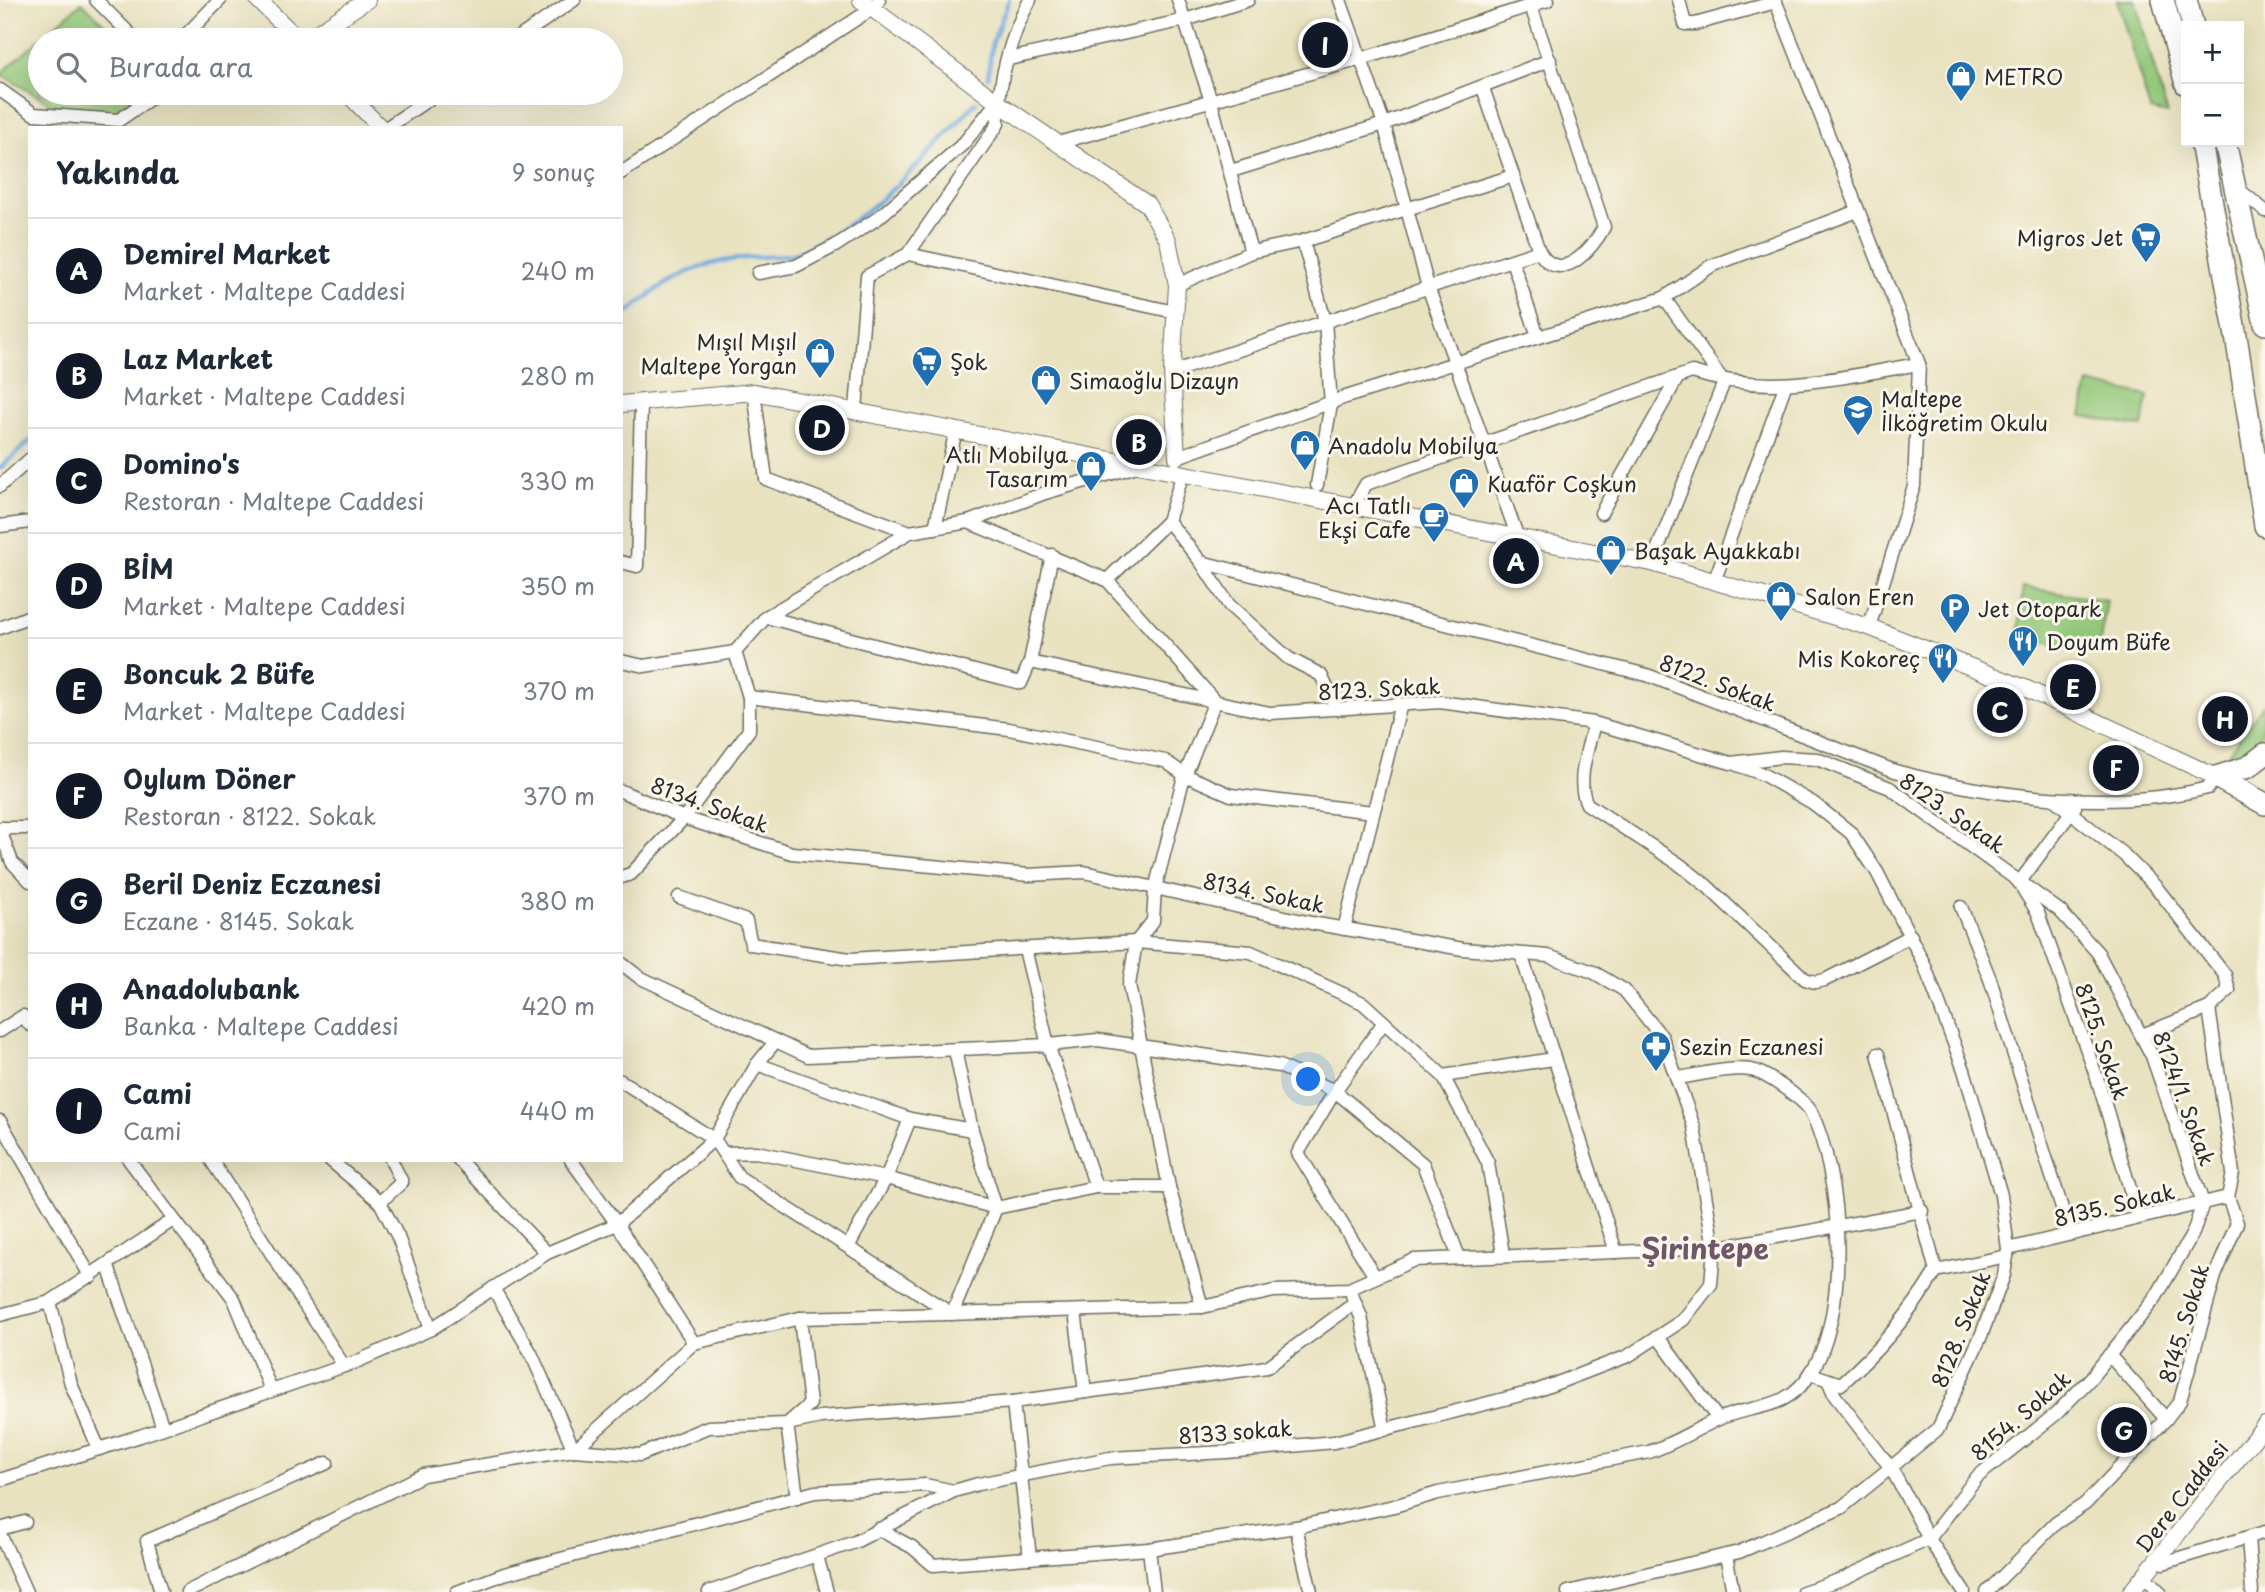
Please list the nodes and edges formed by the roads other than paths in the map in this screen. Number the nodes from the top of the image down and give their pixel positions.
1 (96, 0) edge
2 (220, 0) edge
3 (258, 0) edge
4 (367, 0) edge
5 (574, 0) edge
6 (1030, 0) edge
7 (1178, 0) edge
8 (1248, 0) edge
9 (1340, 0) edge
10 (1548, 0) edge
11 (1679, 0) edge
12 (2163, 0) edge
13 (2186, 0) edge
14 (1776, 1) edge
15 (871, 3) edge
16 (1530, 3) edge
17 (1185, 20) junction
18 (2192, 21) edge
19 (286, 27) edge
20 (124, 28) edge
21 (193, 28) edge
22 (324, 28) edge
23 (533, 28) edge
24 (1009, 59) junction
25 (1361, 59) junction
26 (1550, 60) junction
27 (2181, 66) edge
28 (1483, 88) junction
29 (0, 89) edge
30 (1211, 101) junction
31 (998, 102) junction
32 (141, 105) edge
33 (359, 105) edge
34 (420, 105) edge
35 (1384, 124) junction
36 (379, 126) edge
37 (389, 126) edge
38 (1058, 143) junction
39 (2202, 147) edge
40 (2226, 147) edge
41 (1231, 171) junction
42 (623, 172) edge
43 (1513, 176) junction
44 (2238, 189) junction
45 (1407, 208) junction
46 (1858, 211) junction
47 (2265, 211) edge
48 (1303, 241) junction
49 (1539, 251) junction
50 (1251, 252) junction
51 (908, 254) junction
52 (1512, 261) junction
53 (758, 273) dead end
54 (1177, 285) junction
55 (1428, 287) junction
56 (1664, 298) junction
57 (2264, 310) edge
58 (1175, 312) junction
59 (1325, 321) junction
60 (1538, 336) junction
61 (1919, 364) junction
62 (1455, 365) junction
63 (1172, 372) junction
64 (1678, 377) junction
65 (1724, 382) junction
66 (1785, 386) junction
67 (754, 392) junction
68 (641, 401) junction
69 (623, 404) edge
70 (1331, 404) junction
71 (856, 409) junction
72 (956, 429) junction
73 (1485, 443) junction
74 (1177, 457) joint
75 (28, 461) edge
76 (1141, 465) junction
77 (1183, 473) junction
78 (1317, 485) dead end
79 (0, 486) edge
80 (1354, 505) junction
81 (1601, 513) dead end
82 (1168, 521) junction
83 (28, 522) edge
84 (968, 522) junction
85 (0, 526) edge
86 (2265, 526) edge
87 (934, 528) junction
88 (910, 532) junction
89 (1518, 538) junction
90 (1052, 555) junction
91 (623, 562) edge
92 (1201, 562) junction
93 (1653, 563) junction
94 (1107, 580) junction
95 (1714, 582) junction
96 (28, 617) edge
97 (766, 617) junction
98 (1869, 627) junction
99 (2, 629) edge
100 (735, 652) junction
101 (623, 661) edge
102 (1030, 662) junction
103 (749, 697) junction
104 (1215, 702) junction
105 (1401, 704) junction
106 (1338, 709) junction
107 (1594, 723) junction
108 (2265, 754) edge
109 (1731, 763) junction
110 (1185, 775) junction
111 (2216, 777) junction
112 (1926, 779) junction
113 (1890, 788) junction
114 (623, 792) edge
115 (2081, 799) junction
116 (2055, 800) junction
117 (2265, 804) edge
118 (1373, 813) junction
119 (2070, 813) junction
120 (684, 818) junction
121 (28, 828) edge
122 (0, 829) edge
123 (624, 873) edge
124 (28, 879) edge
125 (2019, 883) junction
126 (1155, 888) junction
127 (679, 897) dead end
128 (1961, 906) dead end
129 (1345, 929) junction
130 (1911, 936) junction
131 (1136, 942) junction
132 (1025, 949) junction
133 (1521, 954) junction
134 (623, 965) edge
135 (2209, 1008) junction
136 (28, 1017) edge
137 (1384, 1022) junction
138 (0, 1031) edge
139 (2142, 1035) junction
140 (775, 1042) junction
141 (1048, 1045) junction
142 (1142, 1048) junction
143 (955, 1050) junction
144 (1878, 1054) dead end
145 (1553, 1059) junction
146 (757, 1064) junction
147 (1443, 1076) junction
148 (1677, 1078) junction
149 (623, 1082) edge
150 (1335, 1091) junction
151 (910, 1119) junction
152 (0, 1121) edge
153 (972, 1130) junction
154 (714, 1139) junction
155 (726, 1153) junction
156 (130, 1162) edge
157 (212, 1162) edge
158 (332, 1162) edge
159 (392, 1162) edge
160 (461, 1162) edge
161 (572, 1162) edge
162 (886, 1178) junction
163 (1096, 1187) junction
164 (1169, 1187) junction
165 (2228, 1197) junction
166 (380, 1202) junction
167 (2203, 1203) junction
168 (996, 1208) junction
169 (1922, 1211) junction
170 (2138, 1216) junction
171 (173, 1220) junction
172 (617, 1224) junction
173 (1836, 1226) junction
174 (2070, 1234) junction
175 (849, 1245) junction
176 (1714, 1248) junction
177 (1616, 1252) junction
178 (2007, 1252) junction
179 (547, 1253) junction
180 (1503, 1254) junction
181 (1458, 1257) junction
182 (108, 1266) junction
183 (1936, 1271) junction
184 (1374, 1275) junction
185 (91, 1277) junction
186 (493, 1288) junction
187 (1349, 1289) junction
188 (50, 1302) junction
189 (1355, 1303) junction
190 (1202, 1307) junction
191 (1075, 1311) junction
192 (952, 1314) junction
193 (0, 1315) edge
194 (800, 1318) junction
195 (431, 1329) junction
196 (1658, 1336) junction
197 (694, 1343) junction
198 (2109, 1355) junction
199 (344, 1366) junction
200 (1812, 1371) junction
201 (1828, 1380) junction
202 (271, 1390) junction
203 (1086, 1392) junction
204 (1013, 1402) junction
205 (1718, 1419) junction
206 (2166, 1419) junction
207 (787, 1424) junction
208 (2265, 1425) edge
209 (163, 1428) junction
210 (1385, 1430) junction
211 (99, 1449) junction
212 (574, 1450) junction
213 (327, 1463) dead end
214 (1891, 1468) junction
215 (1021, 1476) junction
216 (0, 1480) edge
217 (954, 1491) junction
218 (797, 1497) junction
219 (25, 1521) dead end
220 (1296, 1527) junction
221 (878, 1529) junction
222 (0, 1531) edge
223 (2265, 1532) edge
224 (2248, 1537) junction
225 (1929, 1539) junction
226 (1149, 1549) junction
227 (1727, 1555) junction
228 (817, 1556) junction
229 (1030, 1558) junction
230 (2164, 1563) dead end
231 (2144, 1576) junction
232 (1842, 1579) junction
233 (26, 1592) edge
234 (161, 1592) edge
235 (187, 1592) edge
236 (457, 1592) edge
237 (709, 1592) edge
238 (827, 1592) edge
239 (1154, 1592) edge
240 (1311, 1592) edge
241 (1568, 1592) edge
242 (1733, 1592) edge
243 (1803, 1592) edge
244 (1848, 1592) edge
245 (1964, 1592) edge
246 (1987, 1592) edge
247 (2131, 1592) edge
248 (2160, 1592) edge
249 (2252, 1592) edge

1 - 20 street
2 - 21 street
3 - 19 street
4 - 22 street
5 - 23 street
6 - 24 street
7 - 17 street
8 - 17 street
9 - 25 street
10 - 16 street
11 - 14 street
12 - 27 highway
13 - 18 highway
14 - 46 street
15 - 31 street
15 - 42 street
16 - 25 street
16 - 26 street
17 - 24 street
17 - 30 street
24 - 31 street
25 - 30 street
25 - 35 street
26 - 28 street
26 - 49 street
28 - 35 street
28 - 43 street
29 - 32 street
30 - 38 street
30 - 41 street
30 - 50 street
31 - 38 street
31 - 51 street
31 - 53 street
33 - 36 street
34 - 37 street
35 - 41 street
35 - 45 street
38 - 54 street
39 - 86 highway
40 - 44 highway
41 - 50 street
43 - 45 street
43 - 49 street
44 - 47 street
44 - 57 highway
45 - 48 street
45 - 55 street
46 - 56 street
46 - 61 street
48 - 50 street
48 - 59 street
49 - 52 street
50 - 54 street
51 - 58 street
51 - 71 street
52 - 55 street
52 - 60 street
54 - 58 street
55 - 59 street
55 - 62 street
56 - 60 street
56 - 65 street
58 - 63 street
59 - 63 street
59 - 70 street
60 - 62 street
61 - 66 street
61 - 98 street
62 - 70 street
62 - 73 street
63 - 74 street
64 - 65 street
64 - 73 street
64 - 81 street
65 - 66 street
65 - 93 street
66 - 95 street
67 - 68 street
67 - 71 street
67 - 88 street
68 - 69 street
68 - 91 street
70 - 74 street
70 - 78 street
71 - 72 street
72 - 76 street
72 - 87 street
73 - 80 street
73 - 89 street
75 - 79 street
76 - 77 street
76 - 84 street
77 - 80 street
77 - 82 street
80 - 89 street
82 - 92 street
82 - 94 street
83 - 85 street
84 - 87 street
84 - 90 street
87 - 88 street
88 - 97 street
89 - 93 street
90 - 94 street
90 - 102 street
92 - 106 street
92 - 112 street, 8122. Sokak
93 - 95 street
94 - 104 street
95 - 98 street
96 - 99 street
97 - 100 street
97 - 102 street
98 - 111 street
100 - 101 street
100 - 103 street
102 - 104 street, 8123. Sokak
103 - 110 street
103 - 120 street
104 - 106 street, 8123. Sokak
104 - 110 street
105 - 106 street, 8123. Sokak
105 - 107 street, 8123. Sokak
105 - 118 street
107 - 109 street, 8123. Sokak
107 - 130 street
108 - 111 highway
109 - 113 street, 8123. Sokak
109 - 130 street, 8128. Sokak
110 - 118 street
110 - 126 street
111 - 115 street, 8122. Sokak
111 - 117 highway
112 - 113 street
112 - 116 street, 8122. Sokak
113 - 125 street, 8123. Sokak
114 - 120 street, 8134. Sokak
115 - 116 street, 8122. Sokak
115 - 119 street
116 - 119 street
118 - 129 street
119 - 125 street
119 - 135 street
120 - 123 street
120 - 126 street, 8134. Sokak
121 - 122 street
122 - 124 street
125 - 139 street, 8124/1. Sokak
125 - 170 street, 8125. Sokak
126 - 129 street, 8134. Sokak
126 - 131 street
127 - 132 street
128 - 174 street
129 - 133 street, 8134. Sokak
130 - 178 street, 8128. Sokak
131 - 132 street
131 - 137 street
131 - 142 street
132 - 141 street
133 - 145 street
133 - 148 street, 8134. Sokak
134 - 140 street
135 - 139 street
135 - 165 street, 8145. Sokak
136 - 138 street
137 - 147 street
137 - 150 street
139 - 167 street, 8124/1. Sokak
140 - 143 street
140 - 146 street
141 - 142 street
141 - 143 street
141 - 163 street
142 - 150 street
142 - 164 street
143 - 153 street
144 - 169 street
145 - 147 street
145 - 177 street
146 - 151 street
146 - 154 street
147 - 180 street
148 - 173 street
148 - 176 street, 8134. Sokak
149 - 154 street
150 - 181 street
150 - 184 street
151 - 153 street
151 - 162 street
152 - 185 street
153 - 168 street
154 - 155 street
154 - 172 street
155 - 162 street
155 - 175 street
156 - 171 street
157 - 199 street
158 - 166 street
159 - 166 street
160 - 179 street
161 - 172 street
162 - 168 street
162 - 175 street
163 - 164 street
163 - 168 street
164 - 190 street
165 - 167 street, 8135. Sokak
165 - 206 street, 8145. Sokak
166 - 195 street
167 - 170 street, 8135. Sokak
167 - 198 street, 8154. Sokak
168 - 192 street
169 - 173 street
169 - 183 street
170 - 174 street, 8135. Sokak
171 - 182 street
171 - 202 street
172 - 179 street
172 - 197 street
173 - 176 street
173 - 200 street
174 - 178 street, 8135. Sokak
175 - 192 street
176 - 177 street
176 - 196 street, 8133 sokak
177 - 180 street
178 - 183 street, 8135. Sokak
178 - 214 street, 8128. Sokak
179 - 186 street
180 - 181 street
181 - 184 street
182 - 185 street
182 - 209 street
183 - 201 street
184 - 187 street
185 - 188 street
186 - 195 street
186 - 212 street
187 - 189 street
187 - 190 street
188 - 193 street
188 - 211 street
189 - 203 street
189 - 210 street
190 - 191 street
191 - 192 street
191 - 203 street
192 - 194 street
194 - 197 street
194 - 207 street
195 - 199 street
196 - 205 street
196 - 210 street, 8133 sokak
197 - 212 street
198 - 206 street
198 - 225 street, 8154. Sokak
199 - 202 street
200 - 201 street
200 - 205 street
201 - 214 street
202 - 209 street
203 - 204 street
204 - 207 street
204 - 215 street
205 - 220 street
206 - 246 street, 8145. Sokak
207 - 212 street
207 - 218 street
208 - 231 street, Dere Caddesi
209 - 211 street
210 - 215 street, 8133 sokak
211 - 216 street
212 - 235 street
213 - 234 street
214 - 225 street
214 - 227 street, 8128. Sokak
215 - 217 street, 8133 sokak
215 - 229 street
217 - 218 street
217 - 221 street, 8133 sokak
218 - 236 street
219 - 222 street
220 - 226 street
220 - 240 street
221 - 228 street, 8133 sokak
221 - 229 street
222 - 233 street
223 - 224 street
224 - 230 street
224 - 249 street
225 - 232 street, 8154. Sokak
225 - 245 street
226 - 229 street
226 - 239 street
227 - 241 street, 8128. Sokak
227 - 242 street
228 - 237 street, 8133 sokak
228 - 238 street
231 - 247 street, Dere Caddesi
231 - 248 street
232 - 243 street, 8154. Sokak
232 - 244 street

